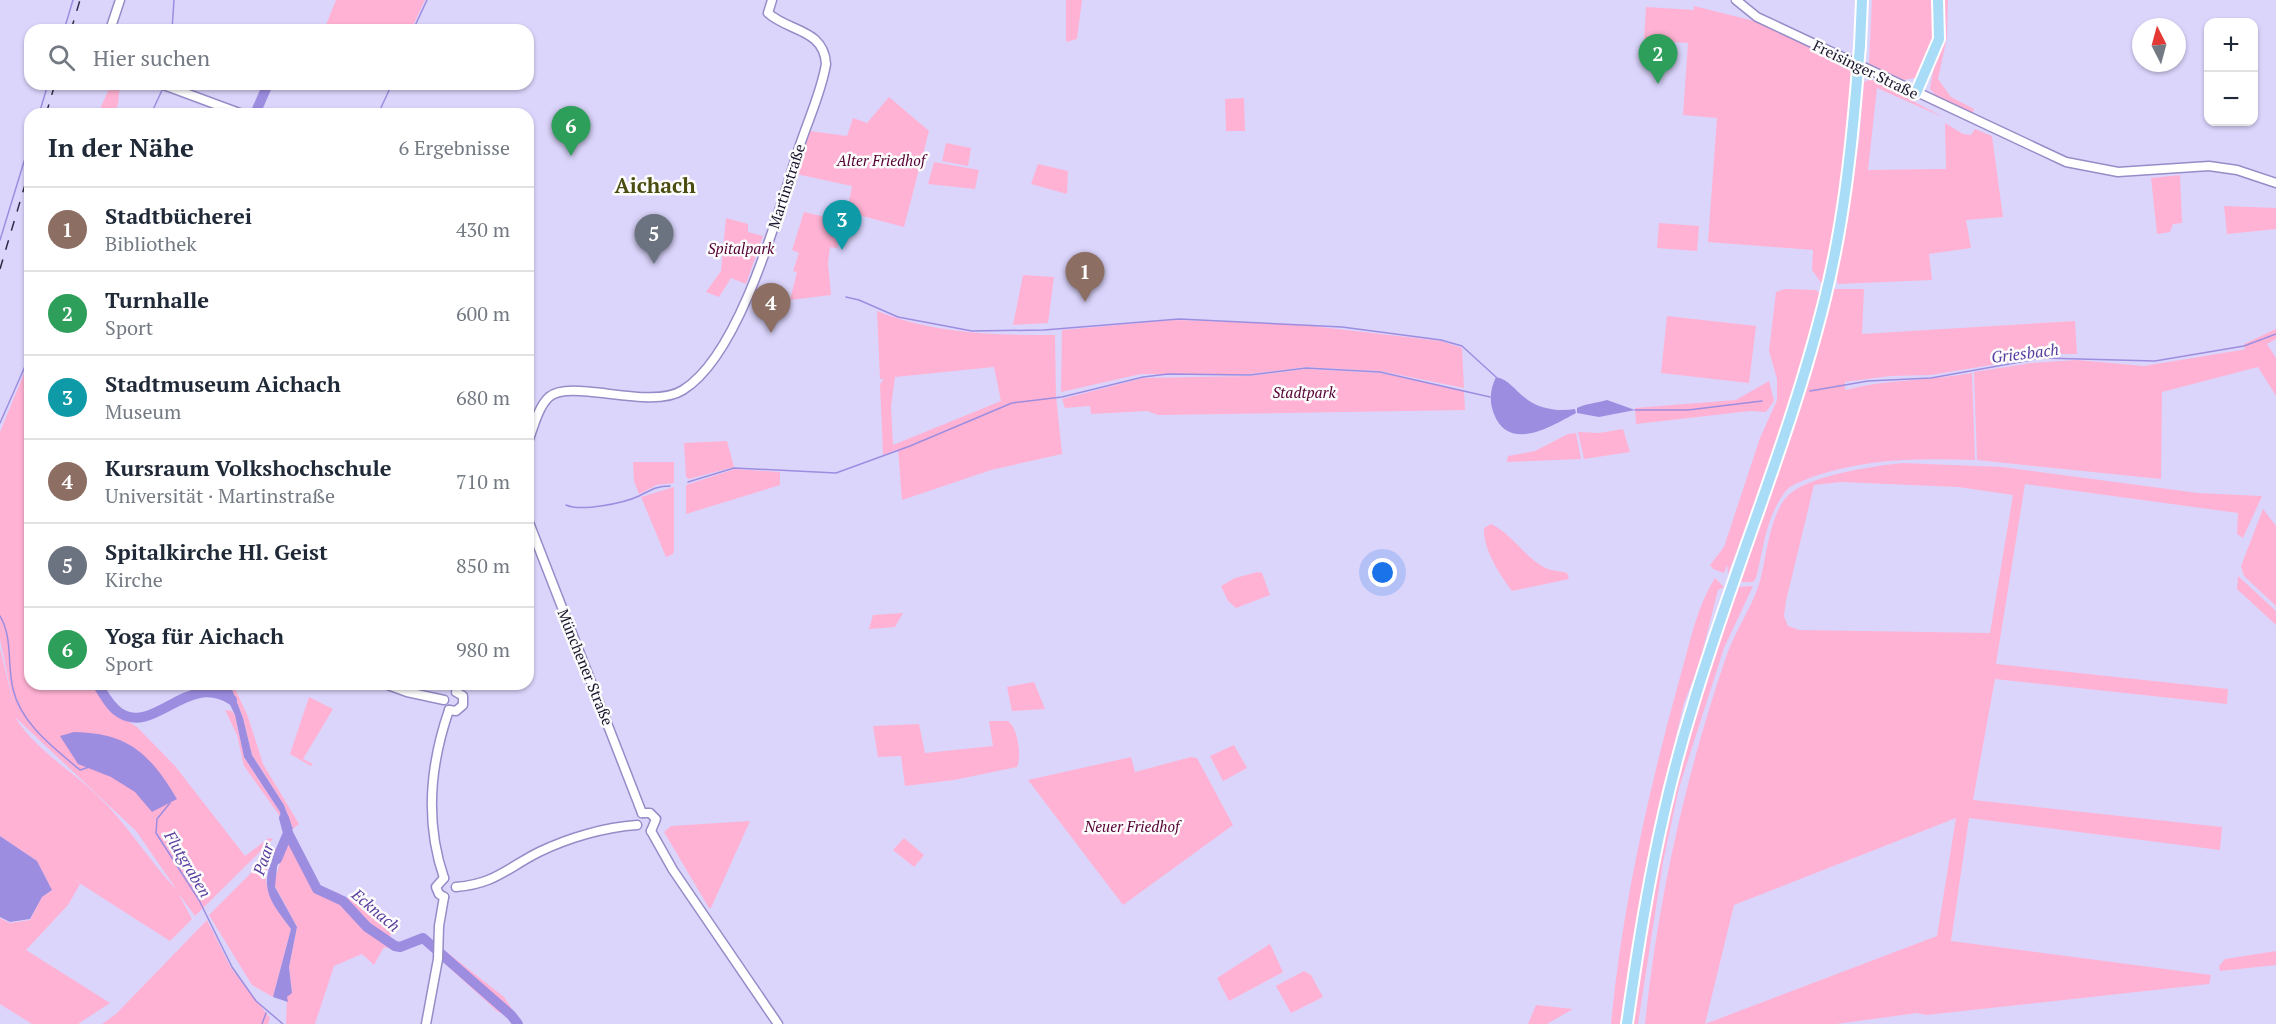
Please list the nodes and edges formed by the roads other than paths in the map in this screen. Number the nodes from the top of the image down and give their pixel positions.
1 (120, 0) edge
2 (772, 0) edge
3 (1736, 0) edge
4 (1863, 0) edge
5 (1938, 0) edge
6 (112, 24) edge
7 (177, 90) edge
8 (1916, 93) junction
9 (226, 108) edge
10 (2276, 183) edge
11 (534, 428) edge
12 (534, 535) edge
13 (402, 690) edge
14 (453, 690) edge
15 (458, 690) edge
16 (444, 700) junction
17 (449, 710) junction
18 (642, 813) junction
19 (637, 825) junction
20 (651, 831) junction
21 (444, 878) junction
22 (456, 887) junction
23 (444, 897) junction
24 (426, 1024) edge
25 (778, 1024) edge
26 (1627, 1024) edge

1 - 6 main road
2 - 11 main road, Martinstraße
3 - 8 main road, Freisinger Straße
4 - 26 highway, bridge
5 - 8 highway
7 - 9 main road
8 - 10 main road, Freisinger Straße
12 - 18 main road, Münchener Straße
13 - 16 main road
14 - 16 main road
15 - 17 main road
16 - 17 main road
17 - 21 main road
18 - 19 main road
18 - 20 main road, Münchener Straße
19 - 20 main road
19 - 22 main road
20 - 25 main road, Münchener Straße
21 - 22 main road
21 - 23 main road
22 - 23 main road
23 - 24 main road

